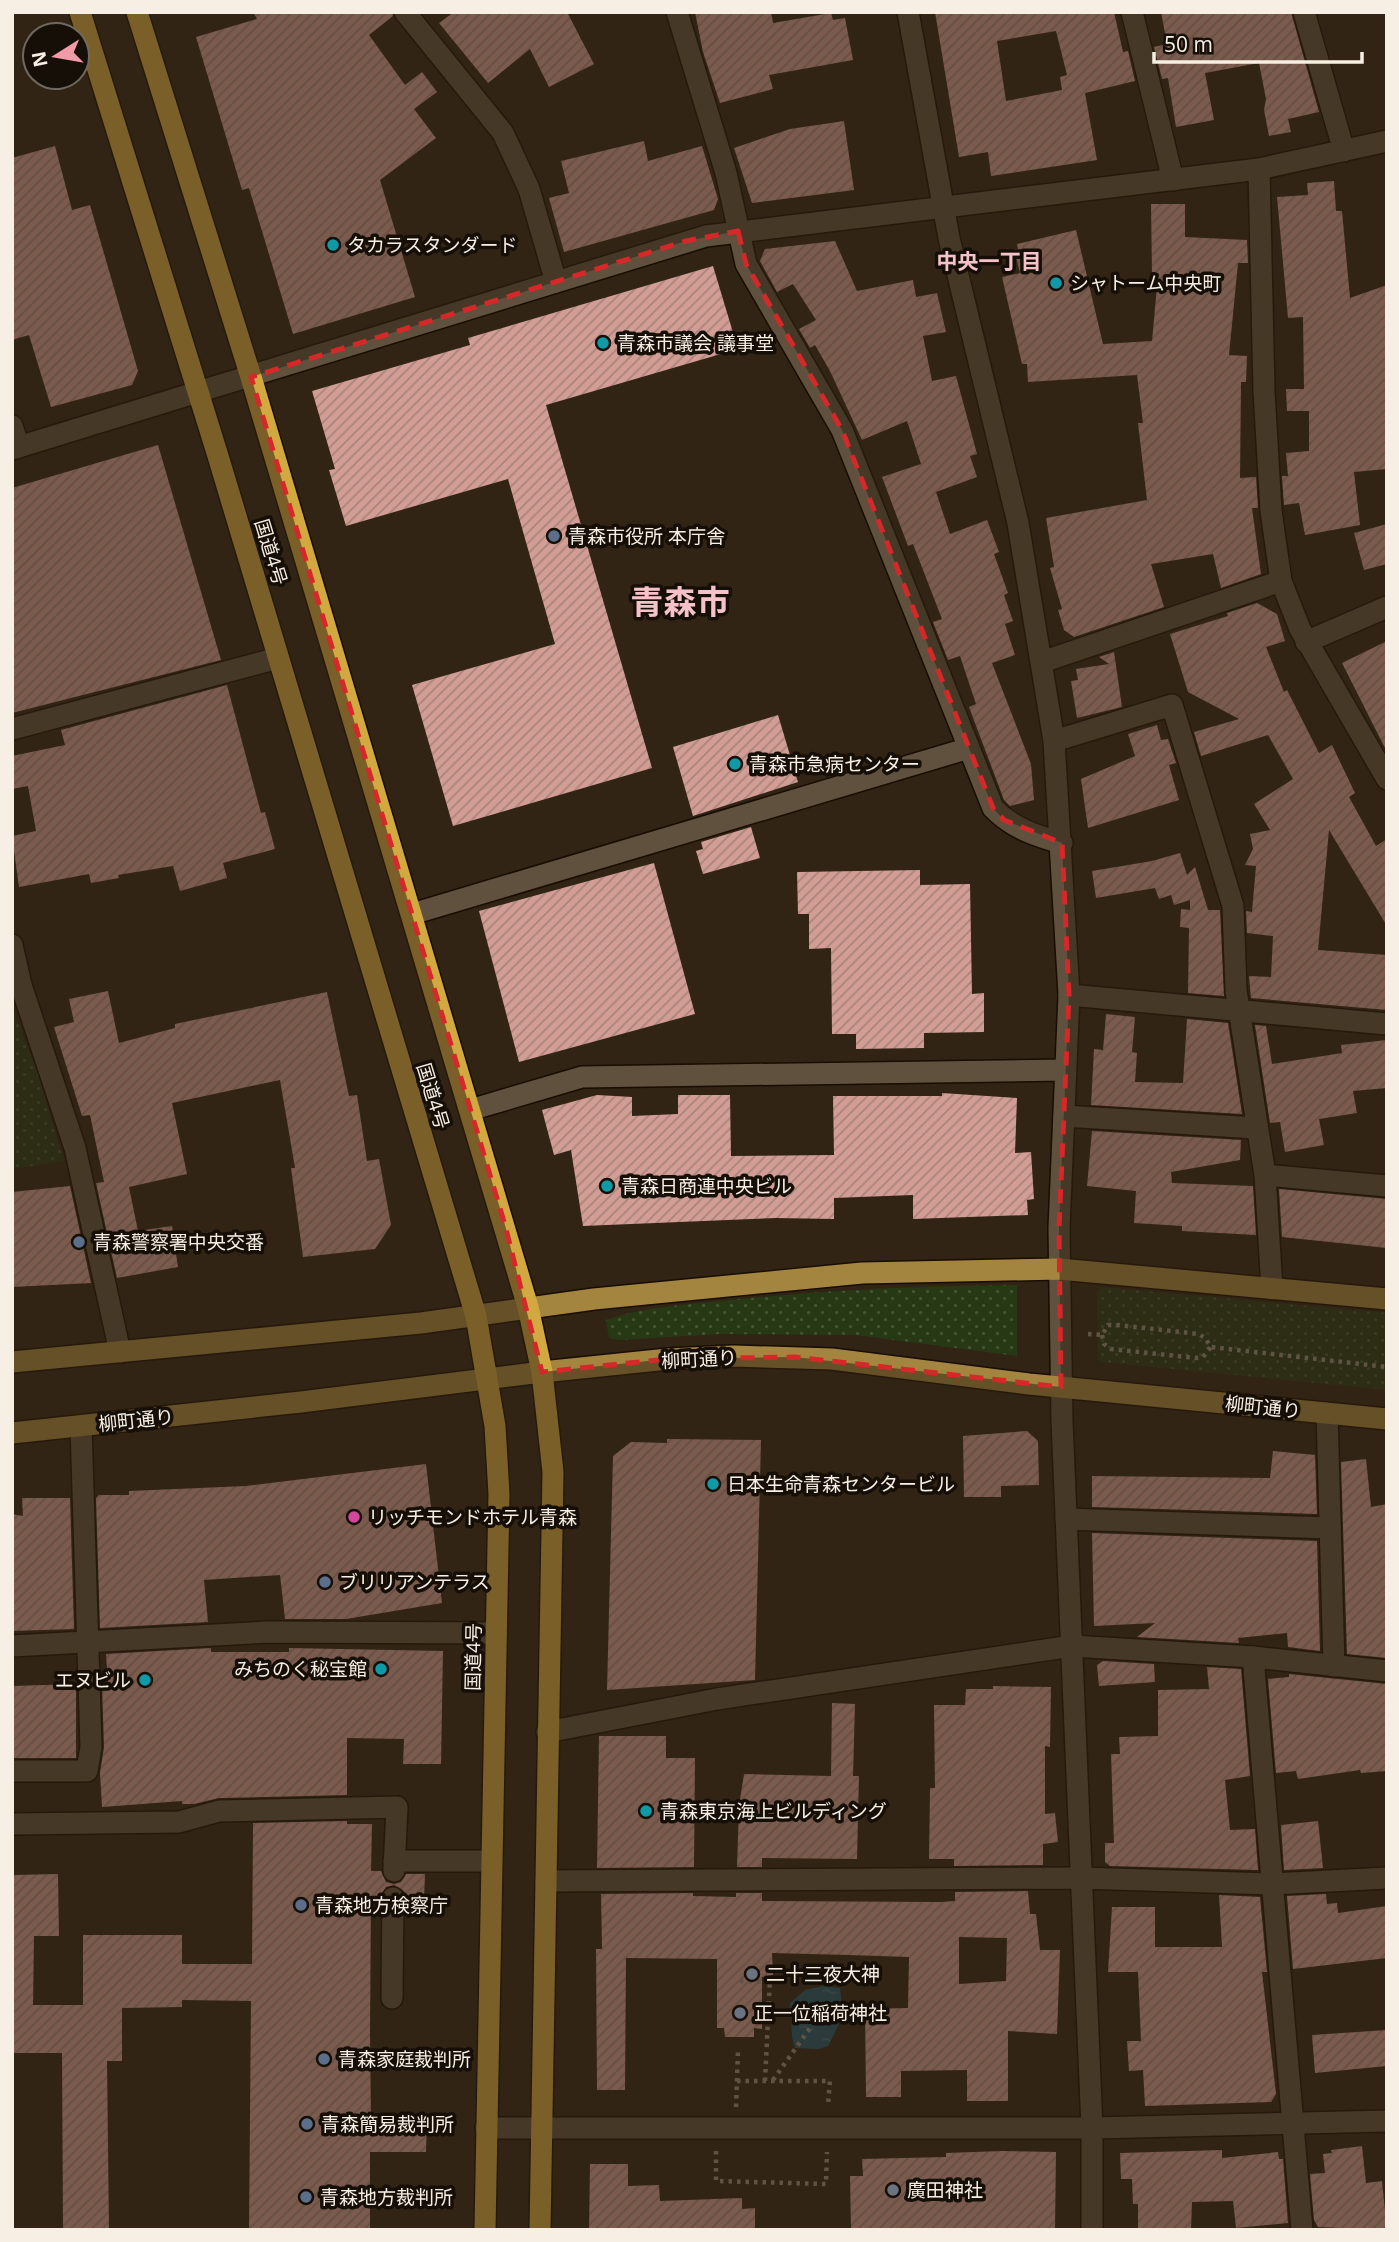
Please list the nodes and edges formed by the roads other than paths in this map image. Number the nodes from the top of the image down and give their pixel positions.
1 (80, 12) edge
2 (137, 12) edge
3 (405, 12) edge
4 (677, 12) edge
5 (908, 12) edge
6 (1132, 12) edge
7 (1304, 12) edge
8 (1385, 145) edge
9 (1344, 151) junction
10 (1259, 169) junction
11 (1173, 180) junction
12 (943, 208) junction
13 (738, 231) junction
14 (556, 282) junction
15 (251, 377) junction
16 (199, 393) junction
17 (12, 426) edge
18 (15, 448) edge
19 (1281, 581) junction
20 (1387, 607) edge
21 (1306, 642) junction
22 (278, 658) junction
23 (1042, 662) junction
24 (12, 729) edge
25 (1054, 741) junction
26 (969, 748) junction
27 (1387, 779) edge
28 (1062, 843) junction
29 (412, 915) junction
30 (12, 945) edge
31 (1069, 995) junction
32 (1239, 1010) junction
33 (1387, 1024) edge
34 (1065, 1070) junction
35 (470, 1110) junction
36 (1064, 1116) junction
37 (1256, 1128) junction
38 (1265, 1175) junction
39 (1387, 1186) edge
40 (1059, 1269) junction
41 (1272, 1289) junction
42 (1387, 1299) edge
43 (528, 1307) junction
44 (476, 1316) junction
45 (120, 1352) junction
46 (12, 1362) edge
47 (542, 1372) junction
48 (489, 1380) junction
49 (1061, 1387) junction
50 (1327, 1413) junction
51 (1387, 1419) edge
52 (81, 1426) junction
53 (12, 1433) edge
54 (1066, 1519) junction
55 (1330, 1528) junction
56 (496, 1633) junction
57 (87, 1643) junction
58 (12, 1646) edge
59 (1072, 1646) junction
60 (1253, 1657) junction
61 (1334, 1666) junction
62 (1387, 1671) edge
63 (547, 1732) junction
64 (12, 1771) edge
65 (12, 1824) edge
66 (492, 1861) junction
67 (1081, 1878) junction
68 (1387, 1878) edge
69 (546, 1881) junction
70 (1272, 1884) junction
71 (393, 1898) dead end
72 (392, 1998) dead end
73 (1387, 2121) edge
74 (1292, 2124) junction
75 (542, 2126) junction
76 (486, 2127) junction
77 (1092, 2128) junction
78 (485, 2230) edge
79 (540, 2230) edge
80 (1092, 2230) edge
81 (1302, 2230) edge

1 - 16 highway, 国道4号
2 - 15 highway, 国道4号
3 - 14 street
4 - 13 street
5 - 12 street
6 - 11 street
7 - 9 street
8 - 9 street
9 - 10 street
10 - 11 street
10 - 19 street
11 - 12 street
12 - 13 street
12 - 23 street
13 - 14 street
13 - 26 street
14 - 15 street
15 - 16 street
15 - 29 highway, 国道4号
16 - 18 street
16 - 22 highway, 国道4号
17 - 18 street
19 - 21 street
19 - 23 street
20 - 21 street
21 - 27 street
22 - 24 street
22 - 44 highway, 国道4号
23 - 25 street
25 - 28 street
25 - 32 street
26 - 28 street
26 - 29 street
28 - 31 street
29 - 35 highway, 国道4号
30 - 45 street
31 - 32 street
31 - 34 street
32 - 33 street
32 - 37 street
34 - 35 street
34 - 36 street
35 - 43 highway, 国道4号
36 - 37 street
36 - 40 street
37 - 38 street
38 - 39 street
38 - 41 street
40 - 41 main road
40 - 43 main road
40 - 49 street
41 - 42 main road
43 - 44 main road
43 - 47 highway, 国道4号
44 - 45 main road
44 - 48 highway, 国道4号
45 - 46 main road
47 - 48 main road, 柳町通り
47 - 49 main road, 柳町通り
47 - 63 highway, 国道4号
48 - 52 main road, 柳町通り
48 - 56 highway, 国道4号
49 - 50 main road, 柳町通り
49 - 54 street
50 - 51 main road, 柳町通り
50 - 55 street
52 - 53 main road, 柳町通り
52 - 57 street
54 - 55 street
54 - 59 street
55 - 61 street
56 - 57 street
56 - 66 highway, 国道4号
57 - 58 street
57 - 64 street
59 - 60 street
59 - 63 street
59 - 67 street
60 - 61 street
60 - 70 street
61 - 62 street
63 - 69 highway, 国道4号
65 - 66 street
66 - 76 highway, 国道4号
67 - 69 street
67 - 70 street
67 - 77 street
68 - 70 street
69 - 75 highway, 国道4号
70 - 74 street
71 - 72 street
73 - 74 street
74 - 77 street
74 - 81 street
75 - 76 street
75 - 77 street
75 - 79 highway, 国道4号
76 - 78 highway, 国道4号
77 - 80 street

